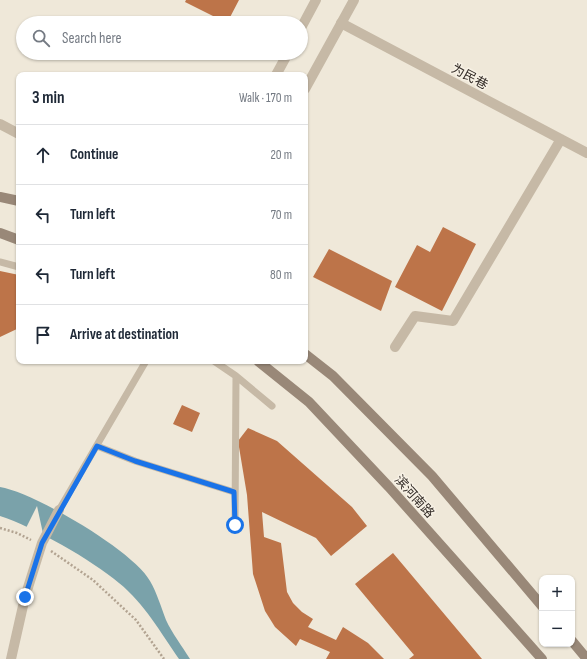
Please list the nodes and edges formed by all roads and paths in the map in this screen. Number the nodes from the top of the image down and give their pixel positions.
1 (316, 0) edge
2 (354, 0) edge
3 (307, 16) edge
4 (341, 23) junction
5 (284, 60) edge
6 (278, 72) edge
7 (308, 83) edge
8 (0, 124) edge
9 (16, 132) edge
10 (562, 139) junction
11 (587, 152) edge
12 (0, 197) edge
13 (16, 200) edge
14 (0, 233) edge
15 (16, 239) edge
16 (0, 262) edge
17 (16, 266) edge
18 (395, 347) dead end
19 (308, 356) edge
20 (144, 364) edge
21 (218, 364) edge
22 (262, 364) edge
23 (236, 376) junction
24 (272, 406) dead end
25 (97, 446) junction
26 (234, 492) junction
27 (59, 510) joint
28 (235, 525) dead end
29 (0, 528) edge
30 (37, 544) dead end
31 (50, 550) dead end
32 (539, 602) edge
33 (575, 645) edge
34 (11, 659) edge
35 (164, 659) edge
36 (542, 659) edge
37 (587, 659) edge

1 - 3 street
2 - 4 street
4 - 7 street
4 - 10 street, 为民巷
5 - 6 street
8 - 9 street
10 - 11 street, 为民巷
10 - 18 street
12 - 13 main road
14 - 15 main road
16 - 17 lane
19 - 32 main road, 滨河南路
20 - 25 lane
21 - 23 lane
22 - 36 main road, 滨河南路
23 - 24 lane
23 - 26 lane
25 - 26 lane
25 - 27 lane
26 - 28 lane
27 - 34 street, bridge
29 - 30 path
31 - 35 path
33 - 37 main road

